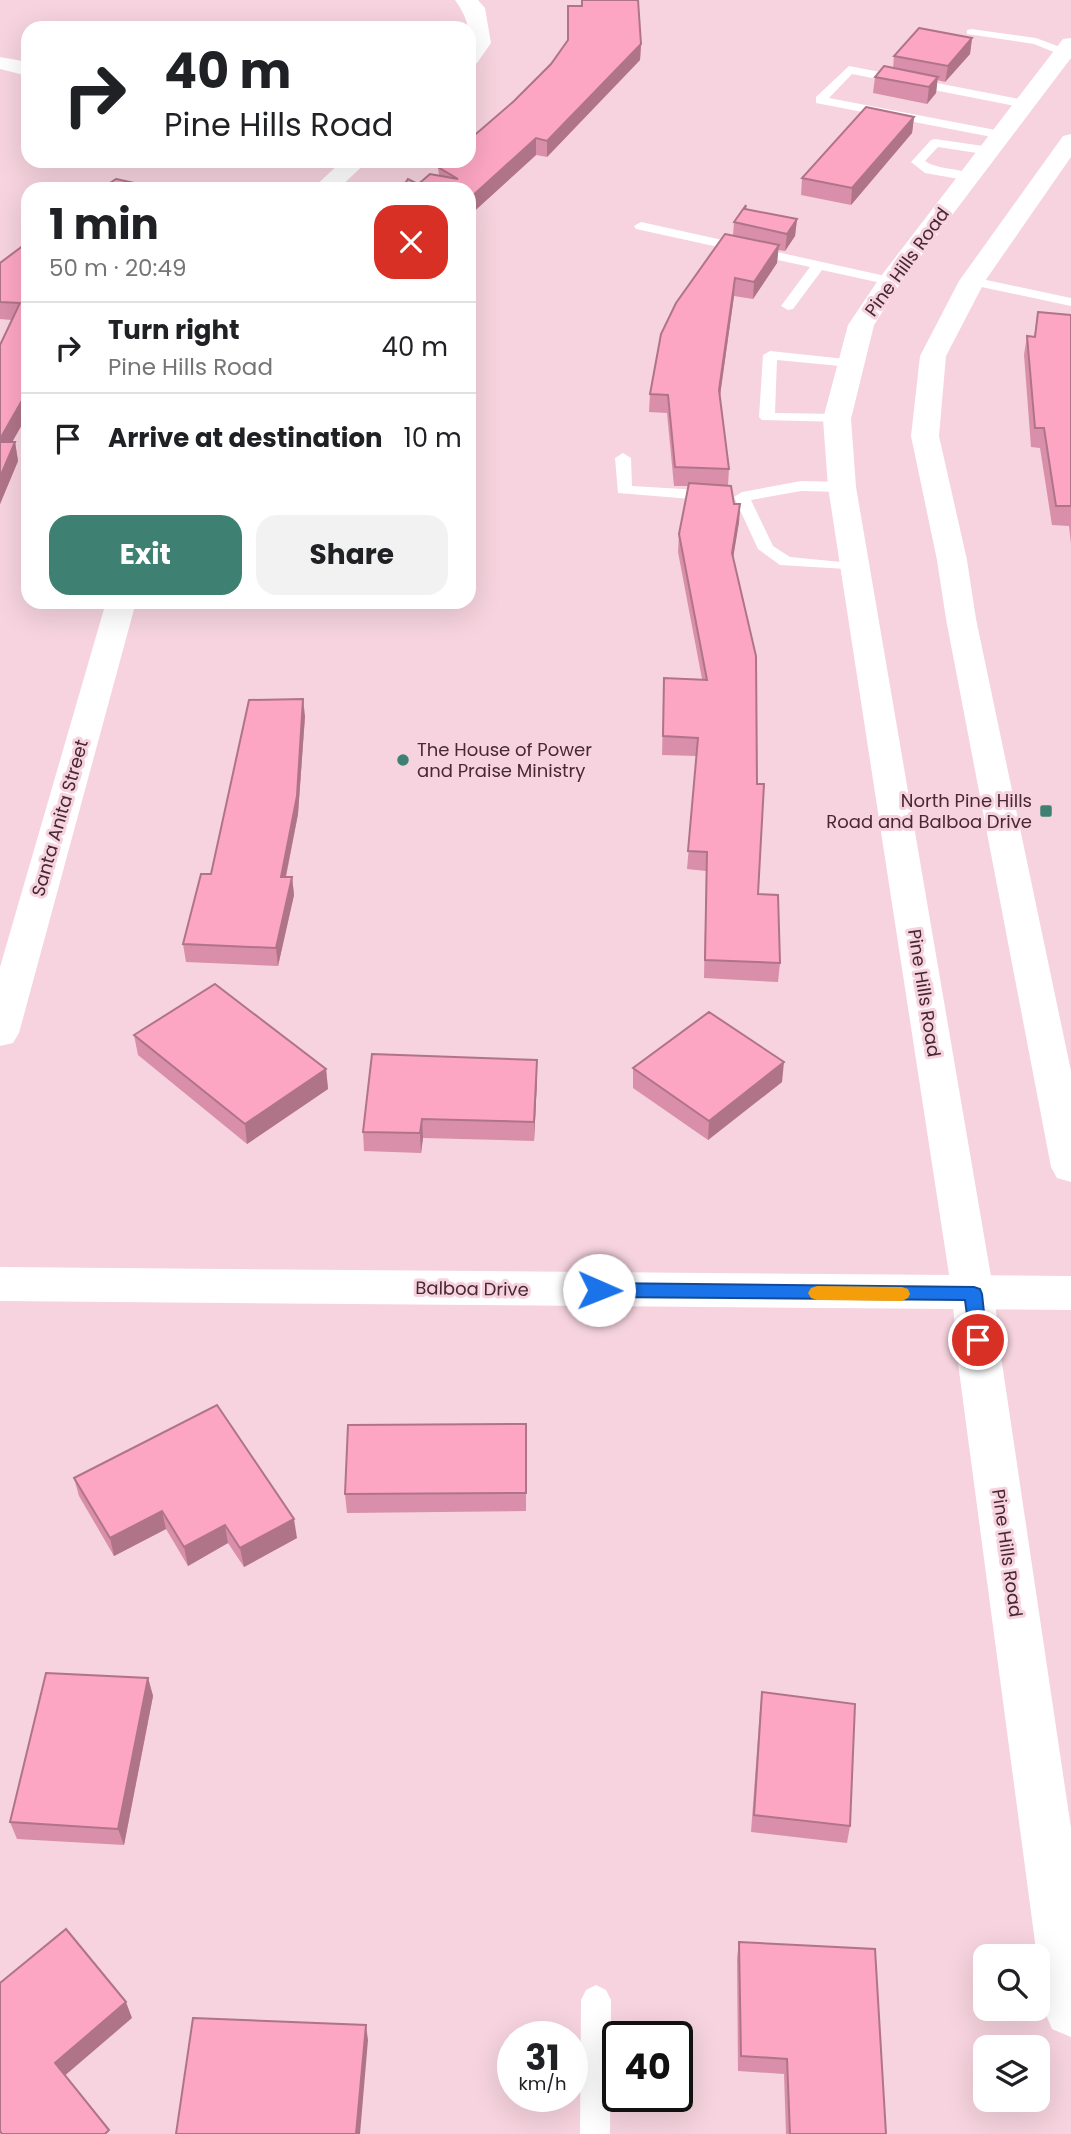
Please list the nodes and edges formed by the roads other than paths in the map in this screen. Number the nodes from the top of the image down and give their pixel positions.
1 (465, 0) edge
2 (971, 32) dead end
3 (476, 48) edge
4 (1069, 51) edge
5 (0, 63) edge
6 (21, 68) edge
7 (1025, 104) junction
8 (1071, 141) edge
9 (987, 154) junction
10 (348, 168) edge
11 (332, 182) edge
12 (642, 226) dead end
13 (818, 266) junction
14 (890, 281) junction
15 (972, 281) junction
16 (1071, 302) edge
17 (789, 306) dead end
18 (850, 363) junction
19 (837, 419) junction
20 (623, 458) dead end
21 (842, 487) junction
22 (742, 497) junction
23 (856, 567) junction
24 (119, 609) edge
25 (0, 1033) edge
26 (1071, 1167) edge
27 (0, 1284) edge
28 (1071, 1293) edge
29 (974, 1294) junction
30 (596, 2000) dead end
31 (1071, 2010) edge
32 (595, 2134) edge

1 - 3 main road
2 - 4 lane
4 - 7 main road, Pine Hills Road
5 - 6 main road
7 - 9 main road, Pine Hills Road
7 - 9 lane
8 - 15 main road
9 - 14 main road, Pine Hills Road
10 - 11 main road
12 - 13 lane
13 - 14 lane
13 - 17 lane
14 - 18 main road, Pine Hills Road
15 - 16 lane
15 - 26 main road
18 - 19 main road, Pine Hills Road
18 - 19 lane
19 - 21 main road, Pine Hills Road
20 - 22 lane
21 - 22 lane
21 - 23 main road, Pine Hills Road
22 - 23 lane
23 - 29 main road, Pine Hills Road
24 - 25 main road, Santa Anita Street
27 - 29 main road, Balboa Drive
28 - 29 main road, Balboa Drive
29 - 31 main road, Pine Hills Road
30 - 32 lane

